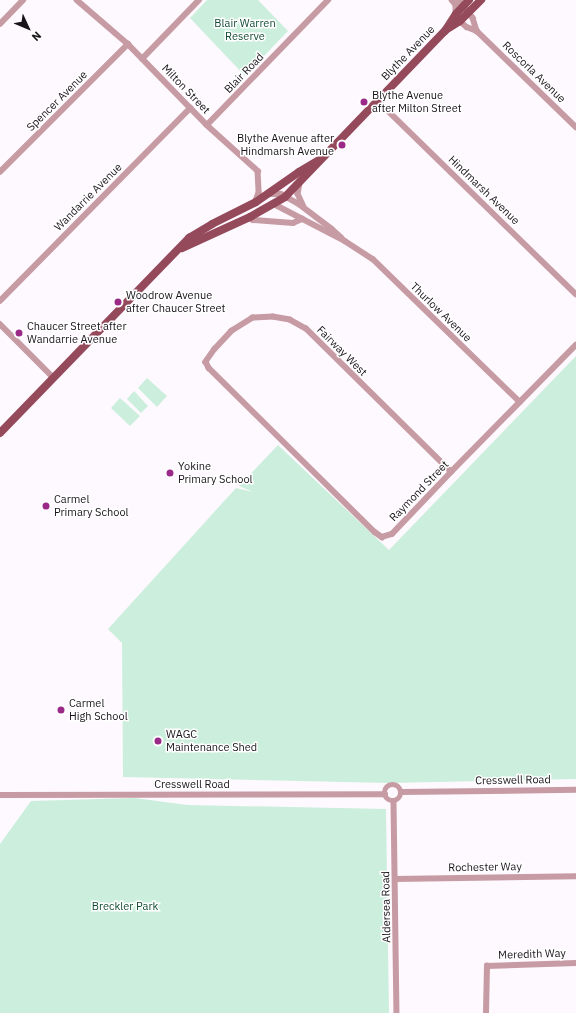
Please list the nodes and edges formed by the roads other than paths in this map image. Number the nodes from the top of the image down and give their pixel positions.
1 (23, 0) edge
2 (77, 0) edge
3 (199, 0) edge
4 (328, 0) edge
5 (452, 0) edge
6 (481, 0) edge
7 (464, 2) edge
8 (468, 13) junction
9 (458, 18) junction
10 (0, 24) edge
11 (477, 31) junction
12 (128, 44) junction
13 (142, 59) junction
14 (377, 100) junction
15 (190, 108) junction
16 (207, 125) junction
17 (576, 127) edge
18 (319, 160) junction
19 (0, 172) edge
20 (300, 183) junction
21 (268, 194) junction
22 (285, 197) junction
23 (256, 202) junction
24 (274, 204) junction
25 (305, 209) junction
26 (250, 217) junction
27 (302, 219) junction
28 (344, 241) junction
29 (181, 248) junction
30 (576, 294) edge
31 (0, 301) edge
32 (0, 324) edge
33 (576, 345) edge
34 (206, 362) joint
35 (53, 377) junction
36 (520, 402) junction
37 (0, 433) edge
38 (451, 472) junction
39 (576, 790) edge
40 (401, 792) junction
41 (385, 794) junction
42 (0, 795) edge
43 (394, 802) junction
44 (576, 876) edge
45 (395, 880) junction
46 (576, 963) edge
47 (397, 1013) edge
48 (486, 1013) edge

1 - 10 street
2 - 12 street, Milton Street
3 - 13 street
4 - 16 street, Blair Road
5 - 9 street
6 - 8 main road, Blythe Avenue
7 - 8 street, Roscorla Avenue
7 - 9 main road, Blythe Avenue
8 - 9 main road, Blythe Avenue
8 - 11 street, Roscorla Avenue
9 - 11 street, Roscorla Avenue
9 - 14 main road, Blythe Avenue
11 - 17 street, Roscorla Avenue
12 - 13 street, Milton Street
12 - 19 street, Spencer Avenue
13 - 15 street, Milton Street
14 - 18 main road, Blythe Avenue
14 - 30 street, Hindmarsh Avenue
15 - 16 street, Milton Street
15 - 31 street, Wandarrie Avenue
16 - 23 street, Milton Street
18 - 20 main road, Blythe Avenue
18 - 21 main road, Blythe Avenue
20 - 22 main road, Blythe Avenue
20 - 25 street
21 - 22 street, Thurlow Avenue
21 - 23 main road, Blythe Avenue
22 - 24 main road, Blythe Avenue
22 - 25 street, Thurlow Avenue
23 - 29 main road, Blythe Avenue
24 - 26 main road, Blythe Avenue
24 - 27 street, Thurlow Avenue
25 - 28 street, Thurlow Avenue
26 - 27 street
26 - 29 main road, Blythe Avenue
27 - 28 street, Thurlow Avenue
28 - 36 street, Thurlow Avenue
29 - 35 main road, Blythe Avenue
32 - 35 street
33 - 36 street, Raymond Street
34 - 38 street, Fairway West
34 - 38 street, Raymond Street
35 - 37 main road, Blythe Avenue
36 - 38 street, Raymond Street
39 - 40 street, Cresswell Road
40 - 41 street, Cresswell Road
40 - 43 street
41 - 42 street, Cresswell Road
41 - 43 street
43 - 45 street, Aldersea Road
44 - 45 street, Rochester Way
45 - 47 street, Aldersea Road
46 - 48 street, Meredith Way

